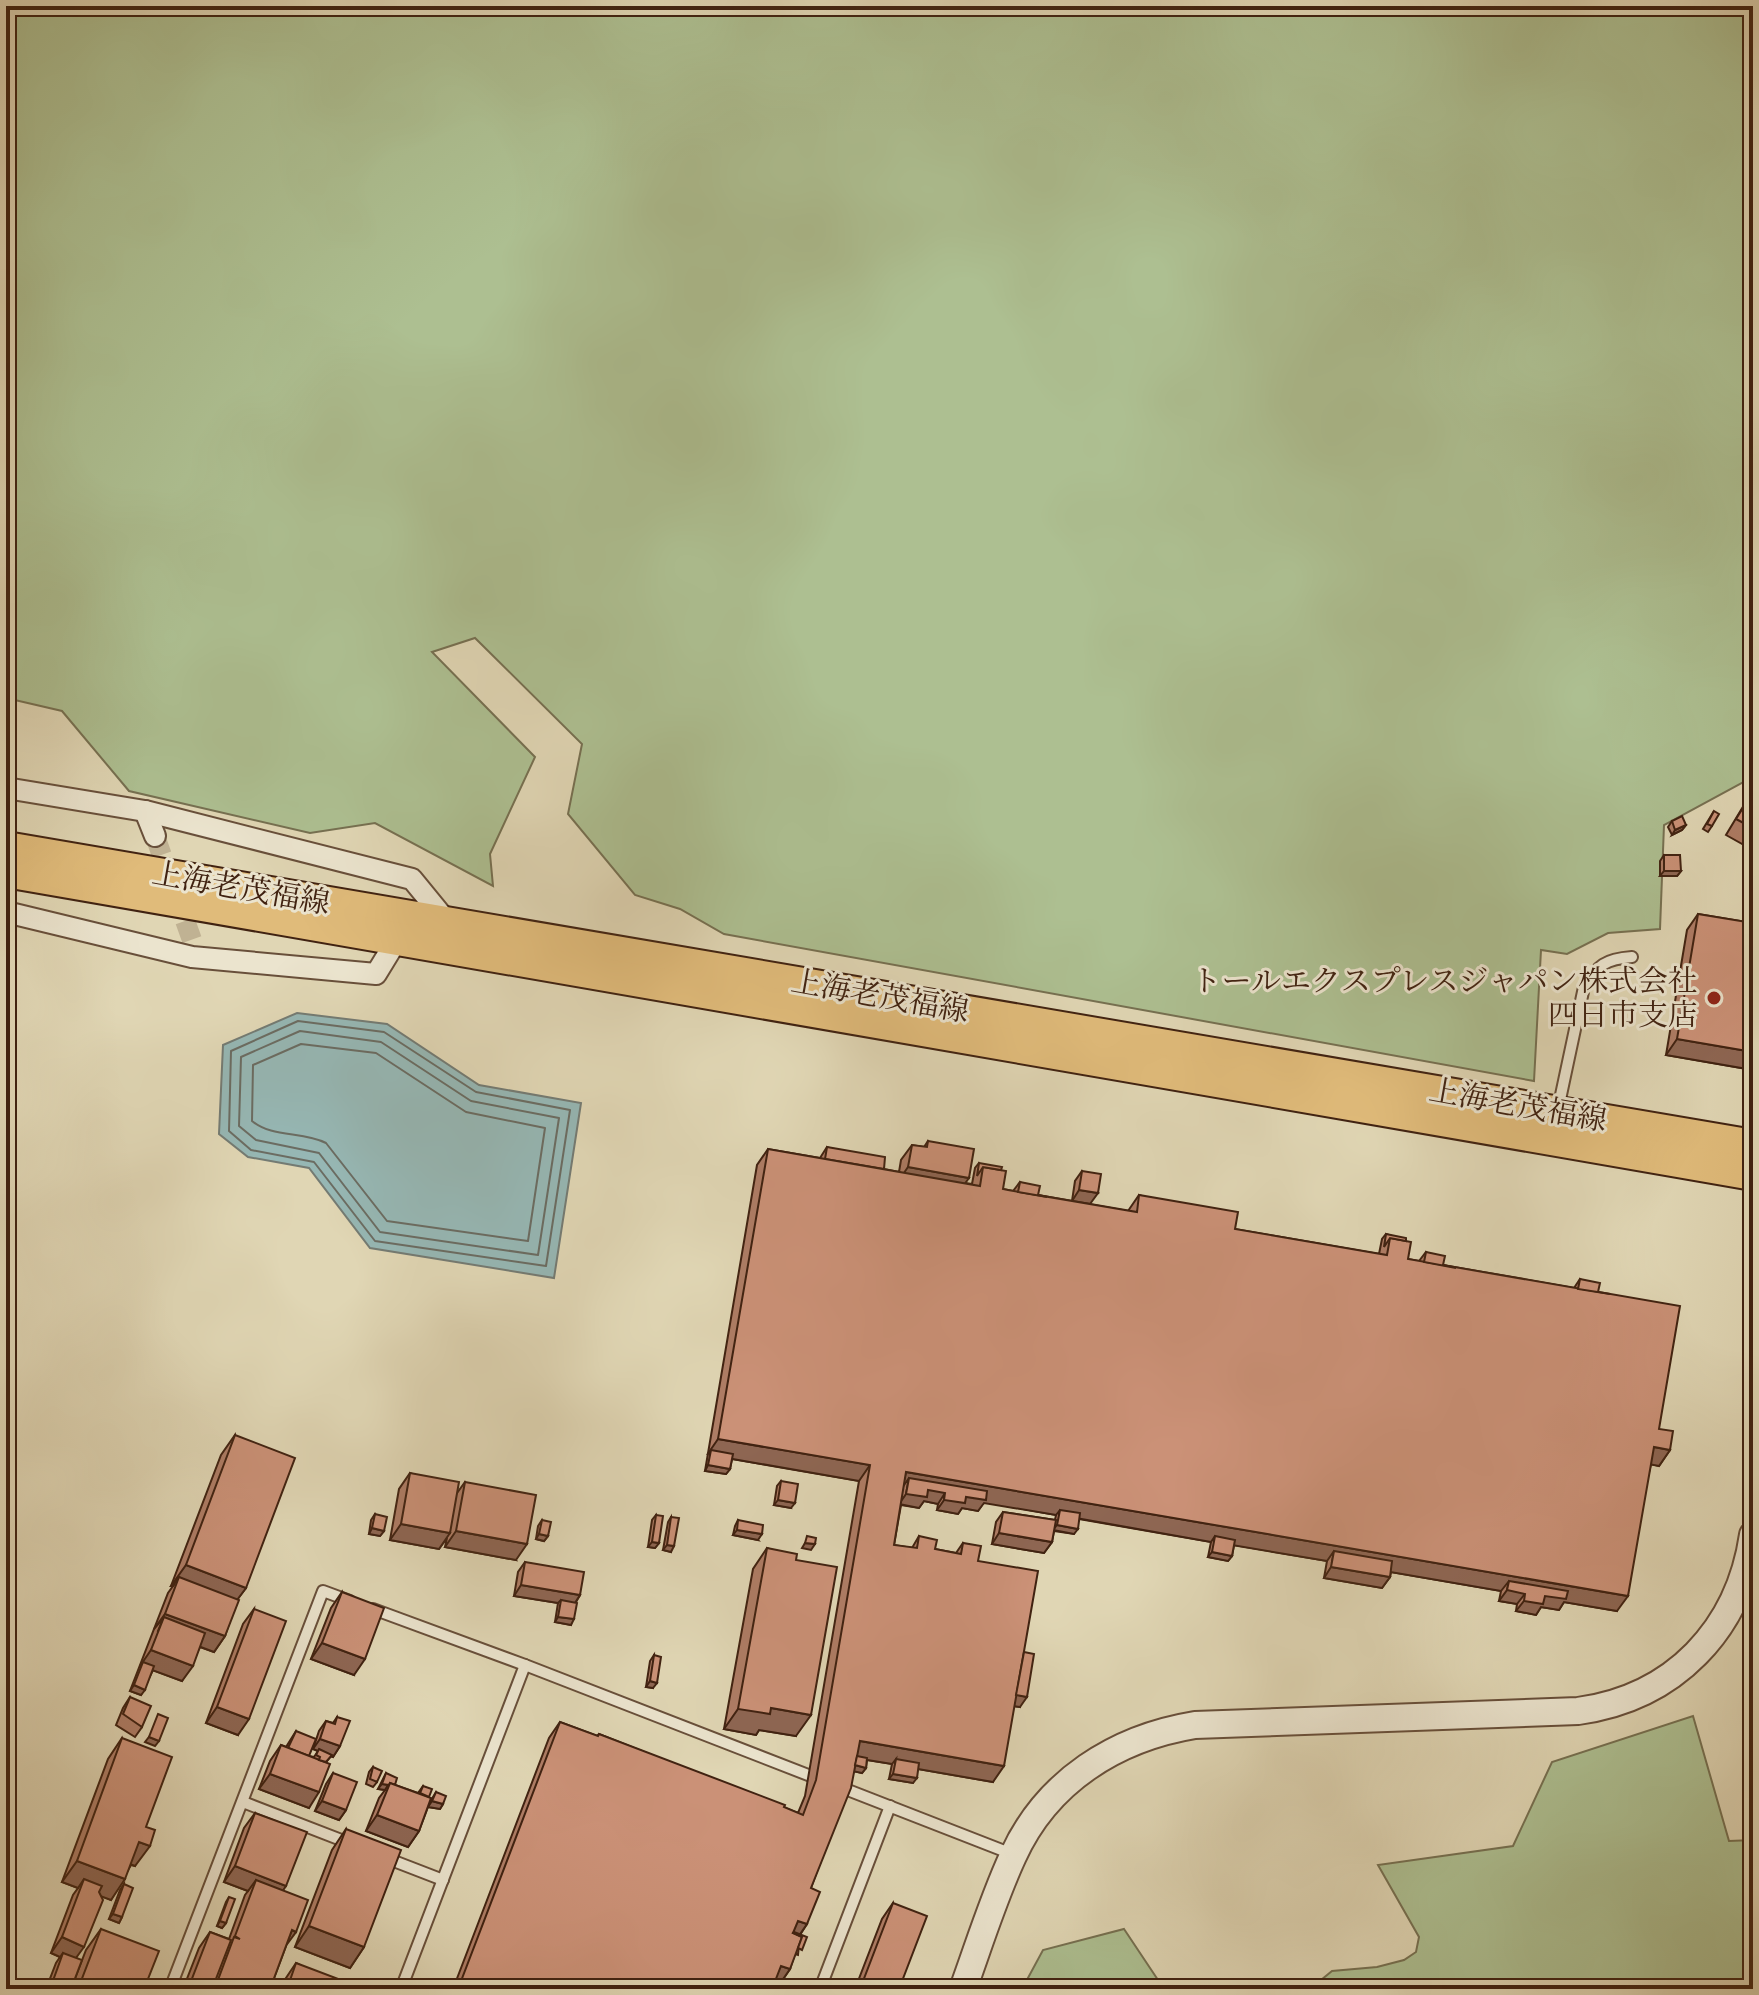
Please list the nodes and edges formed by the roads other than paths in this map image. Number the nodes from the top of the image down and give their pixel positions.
1 (6, 788) edge
2 (145, 811) junction
3 (155, 836) tunnel mouth
4 (6, 848) edge
5 (6, 871) edge
6 (6, 912) edge
7 (448, 923) junction
8 (398, 938) junction
9 (1632, 957) dead end
10 (1558, 1111) junction
11 (1753, 1146) edge
12 (1745, 1176) edge
13 (1753, 1535) edge
14 (525, 1665) junction
15 (243, 1802) junction
16 (890, 1806) junction
17 (357, 1847) edge
18 (372, 1852) edge
19 (1013, 1855) junction
20 (443, 1880) junction
21 (170, 1989) edge
22 (401, 1989) edge
23 (820, 1989) edge
24 (963, 1989) edge

1 - 2 street
2 - 3 street
2 - 7 street
4 - 7 main road, 上海老茂福線
5 - 8 main road, 上海老茂福線
6 - 8 street
7 - 10 main road, 上海老茂福線
8 - 12 main road, 上海老茂福線
9 - 10 lane
10 - 11 main road, 上海老茂福線
13 - 19 street
14 - 15 lane
14 - 16 lane
14 - 20 lane
15 - 17 lane
15 - 21 lane
16 - 19 lane
16 - 23 lane
18 - 20 lane
19 - 24 street
20 - 22 lane

